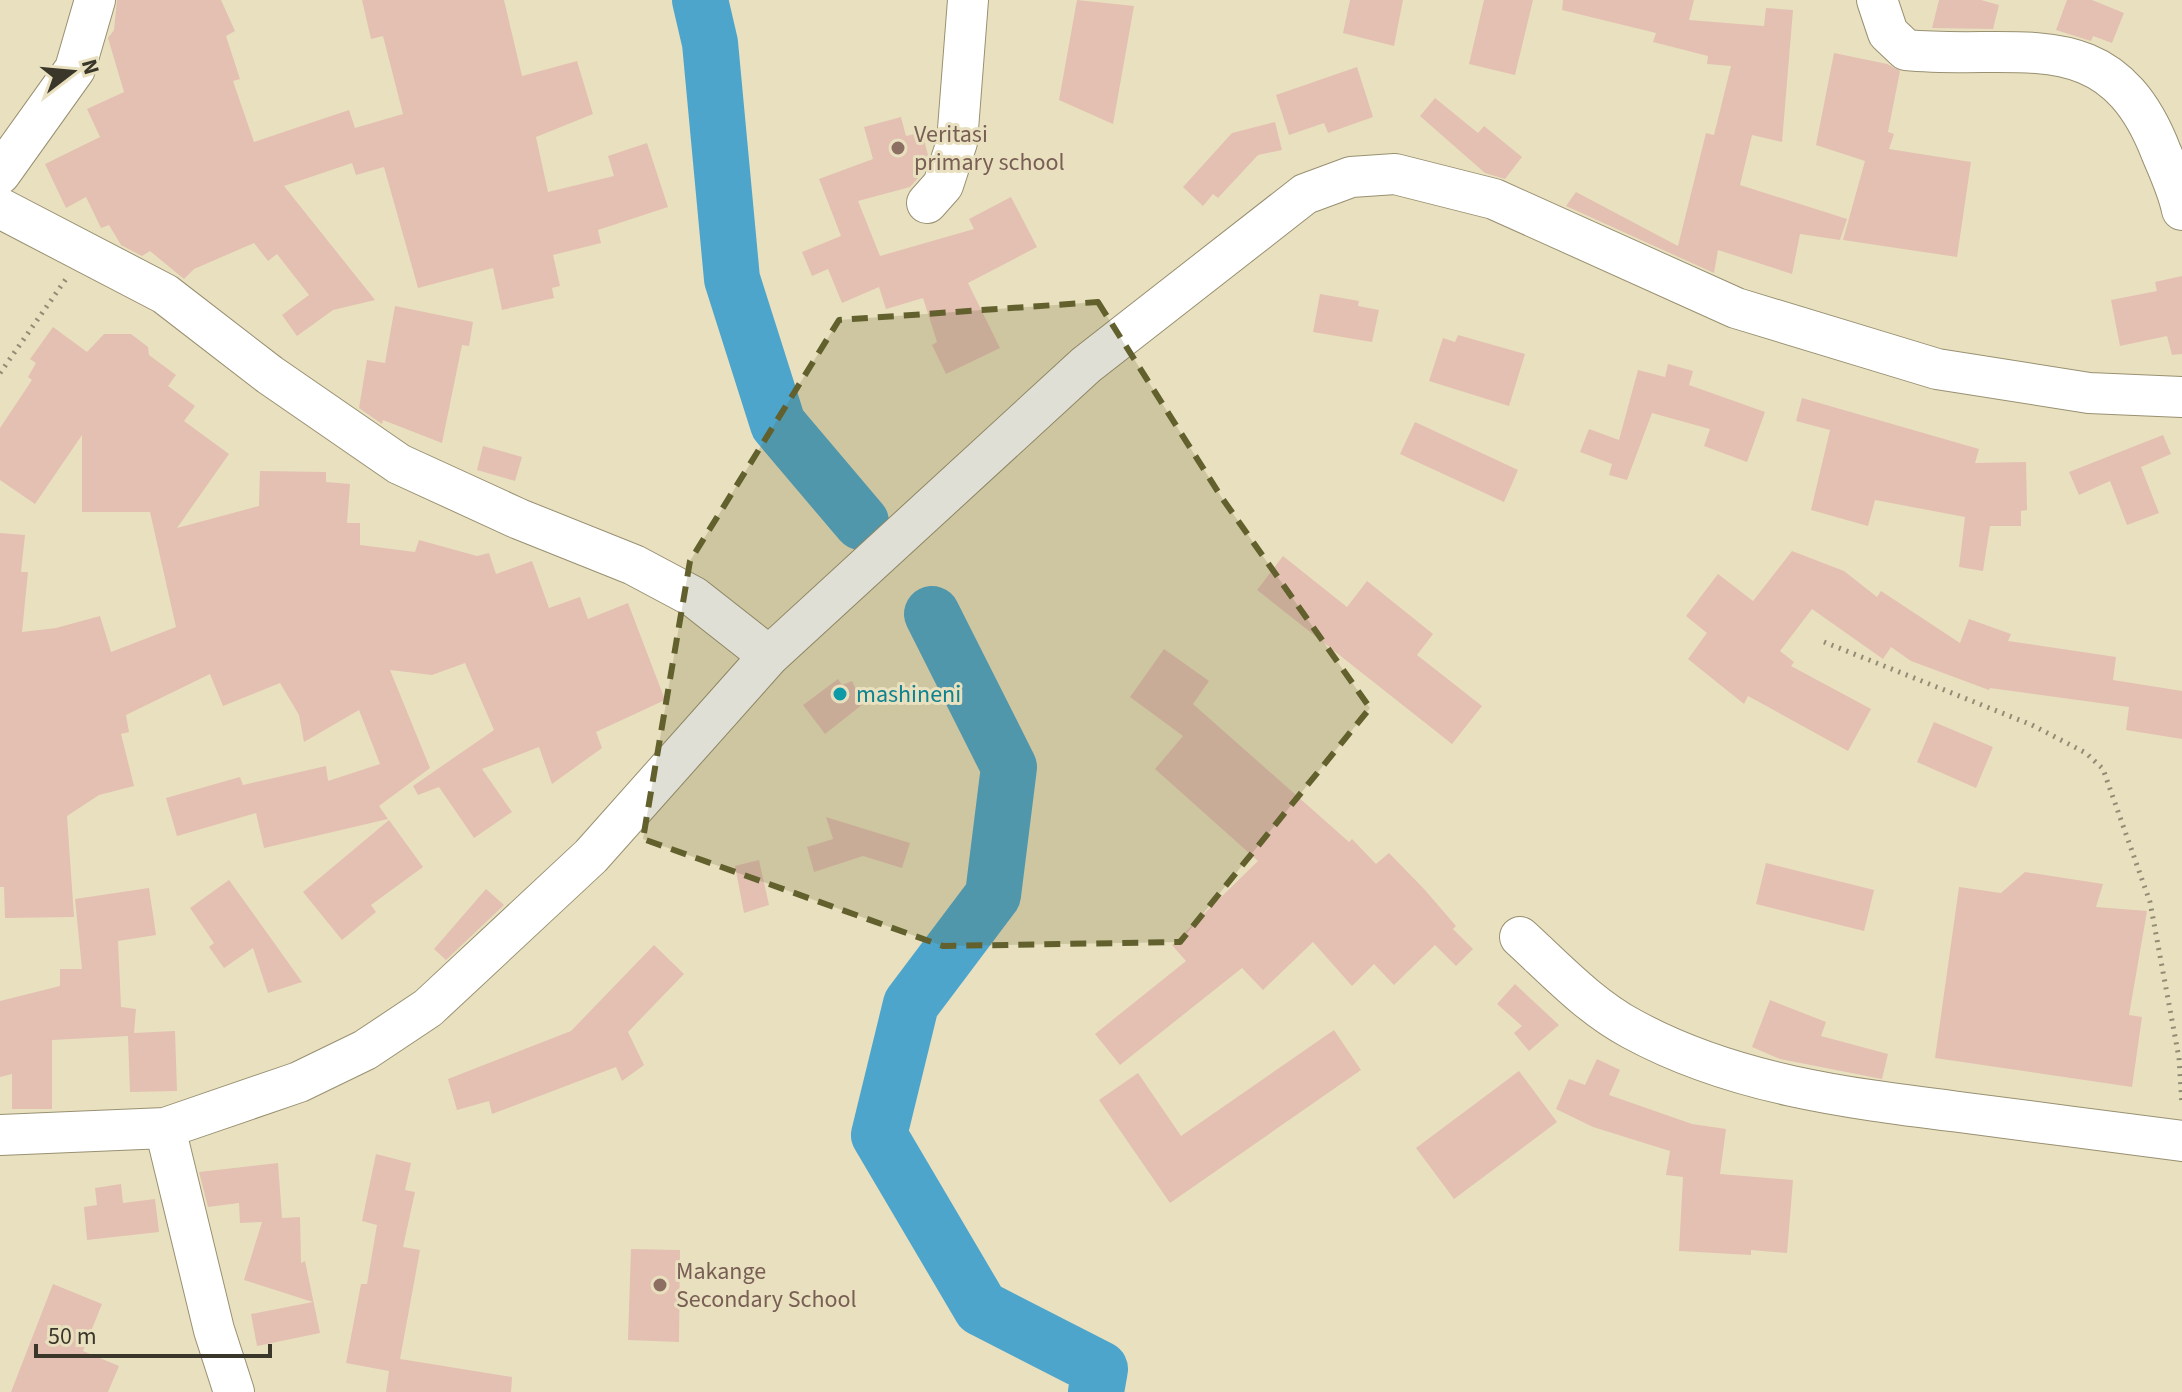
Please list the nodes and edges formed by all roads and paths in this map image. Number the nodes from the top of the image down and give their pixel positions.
1 (95, 0) edge
2 (1877, 0) edge
3 (970, 4) edge
4 (0, 174) edge
5 (927, 203) dead end
6 (0, 208) edge
7 (2182, 210) edge
8 (85, 251) junction
9 (0, 373) edge
10 (2182, 397) edge
11 (1824, 642) dead end
12 (769, 656) junction
13 (1520, 937) dead end
14 (2182, 1105) edge
15 (165, 1128) junction
16 (0, 1135) edge
17 (2182, 1141) edge
18 (234, 1392) edge

1 - 4 street
2 - 7 street
3 - 5 street
6 - 8 street
8 - 9 path
8 - 12 street
10 - 12 street
11 - 14 path
12 - 15 street
13 - 17 street
15 - 16 street
15 - 18 street

